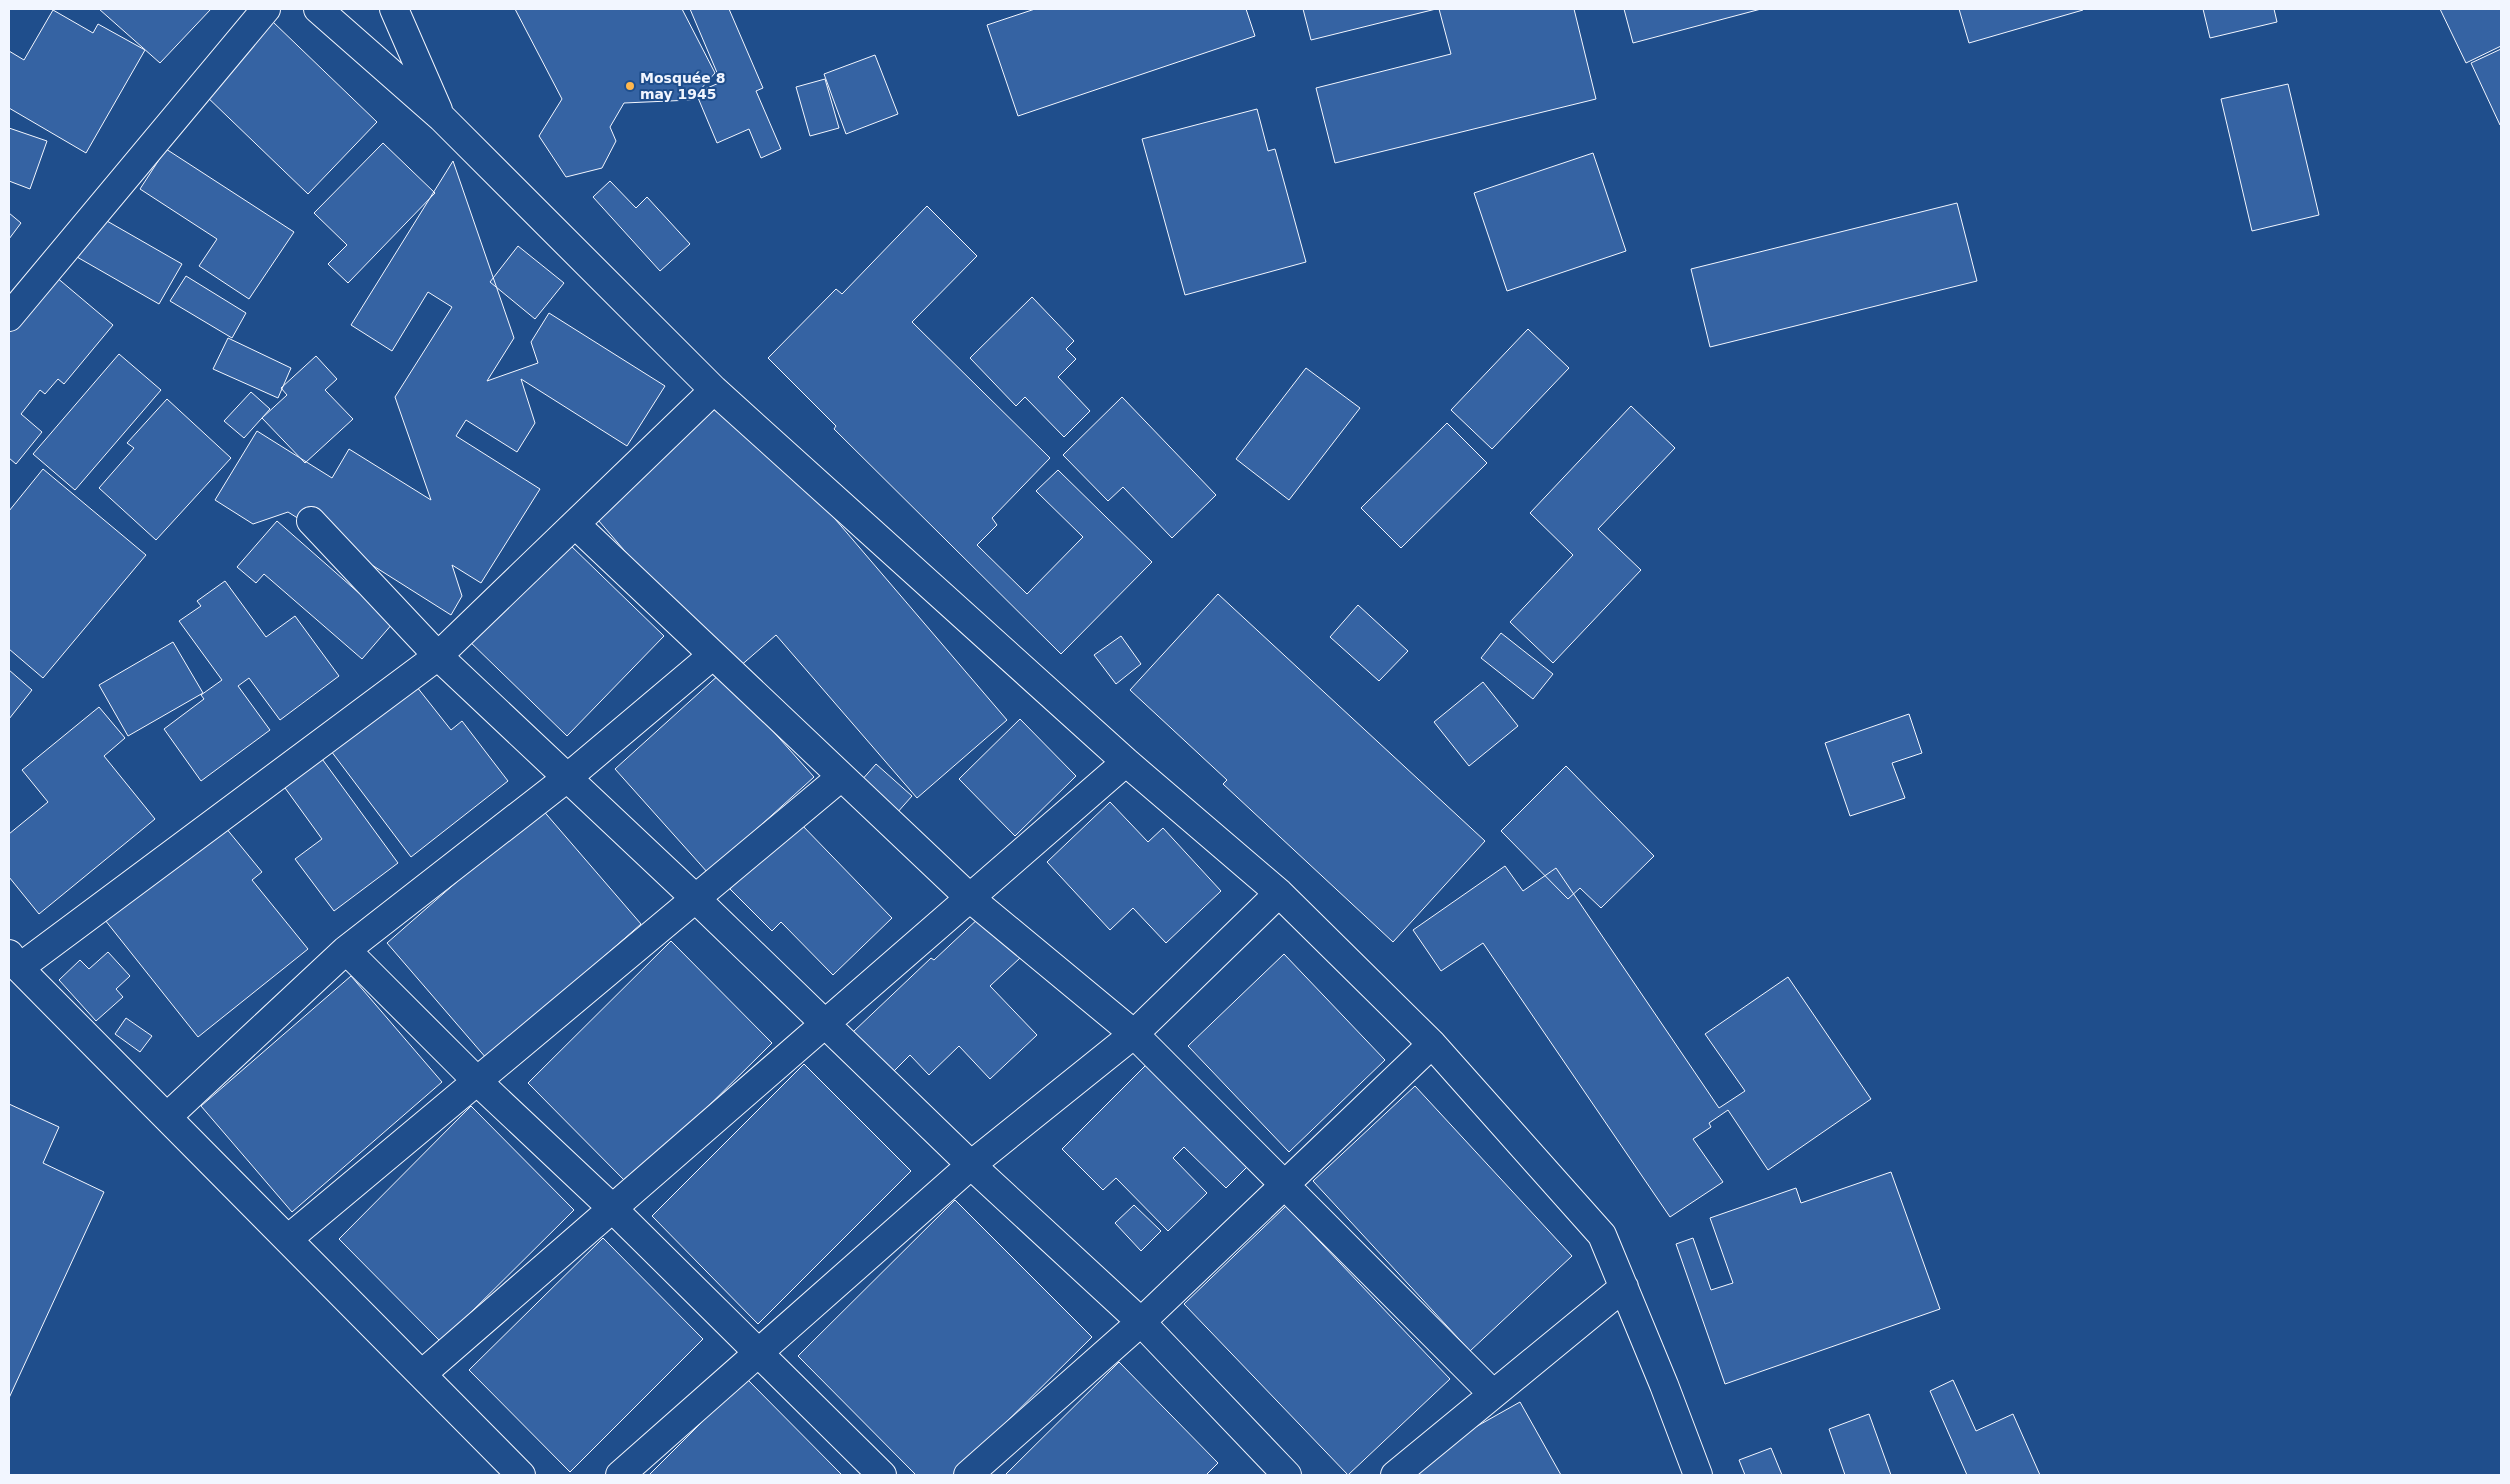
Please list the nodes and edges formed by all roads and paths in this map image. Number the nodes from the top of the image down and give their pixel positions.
1 (266, 9) edge
2 (318, 9) edge
3 (394, 9) edge
4 (442, 118) junction
5 (9, 317) edge
6 (714, 390) junction
7 (312, 521) dead end
8 (574, 524) junction
9 (713, 655) junction
10 (438, 656) junction
11 (1126, 762) junction
12 (841, 777) junction
13 (566, 778) junction
14 (1279, 893) junction
15 (695, 898) junction
16 (971, 899) junction
17 (346, 950) junction
18 (14, 961) edge
19 (825, 1024) junction
20 (1134, 1034) junction
21 (1432, 1044) junction
22 (476, 1080) junction
23 (167, 1117) junction
24 (971, 1164) junction
25 (1284, 1186) junction
26 (612, 1208) junction
27 (288, 1239) junction
28 (1624, 1287) junction
29 (1141, 1322) junction
30 (758, 1353) junction
31 (422, 1374) junction
32 (1493, 1394) junction
33 (1271, 1470) edge
34 (521, 1475) edge
35 (620, 1475) edge
36 (882, 1475) edge
37 (968, 1475) edge
38 (1395, 1475) edge
39 (1698, 1475) edge

1 - 5 street
2 - 4 street
3 - 4 street
4 - 6 street
6 - 8 street
6 - 11 street
7 - 10 street
8 - 9 street
8 - 10 street
9 - 12 street
9 - 13 street
10 - 13 street
10 - 18 street
11 - 14 street
11 - 16 street
12 - 15 street
12 - 16 street
13 - 15 street
13 - 17 street
14 - 20 street
14 - 21 street
15 - 19 street
15 - 22 street
16 - 19 street
16 - 20 street
17 - 22 street
17 - 23 street
18 - 23 street
19 - 24 street
19 - 26 street
20 - 24 street
20 - 25 street
21 - 25 street
21 - 28 street
22 - 26 street
22 - 27 street
23 - 27 street
24 - 29 street
24 - 30 street
25 - 29 street
25 - 32 street
26 - 30 street
26 - 31 street
27 - 31 street
28 - 32 street
28 - 39 street
29 - 33 street
29 - 37 street
30 - 35 street
30 - 36 street
31 - 34 street
32 - 38 street

